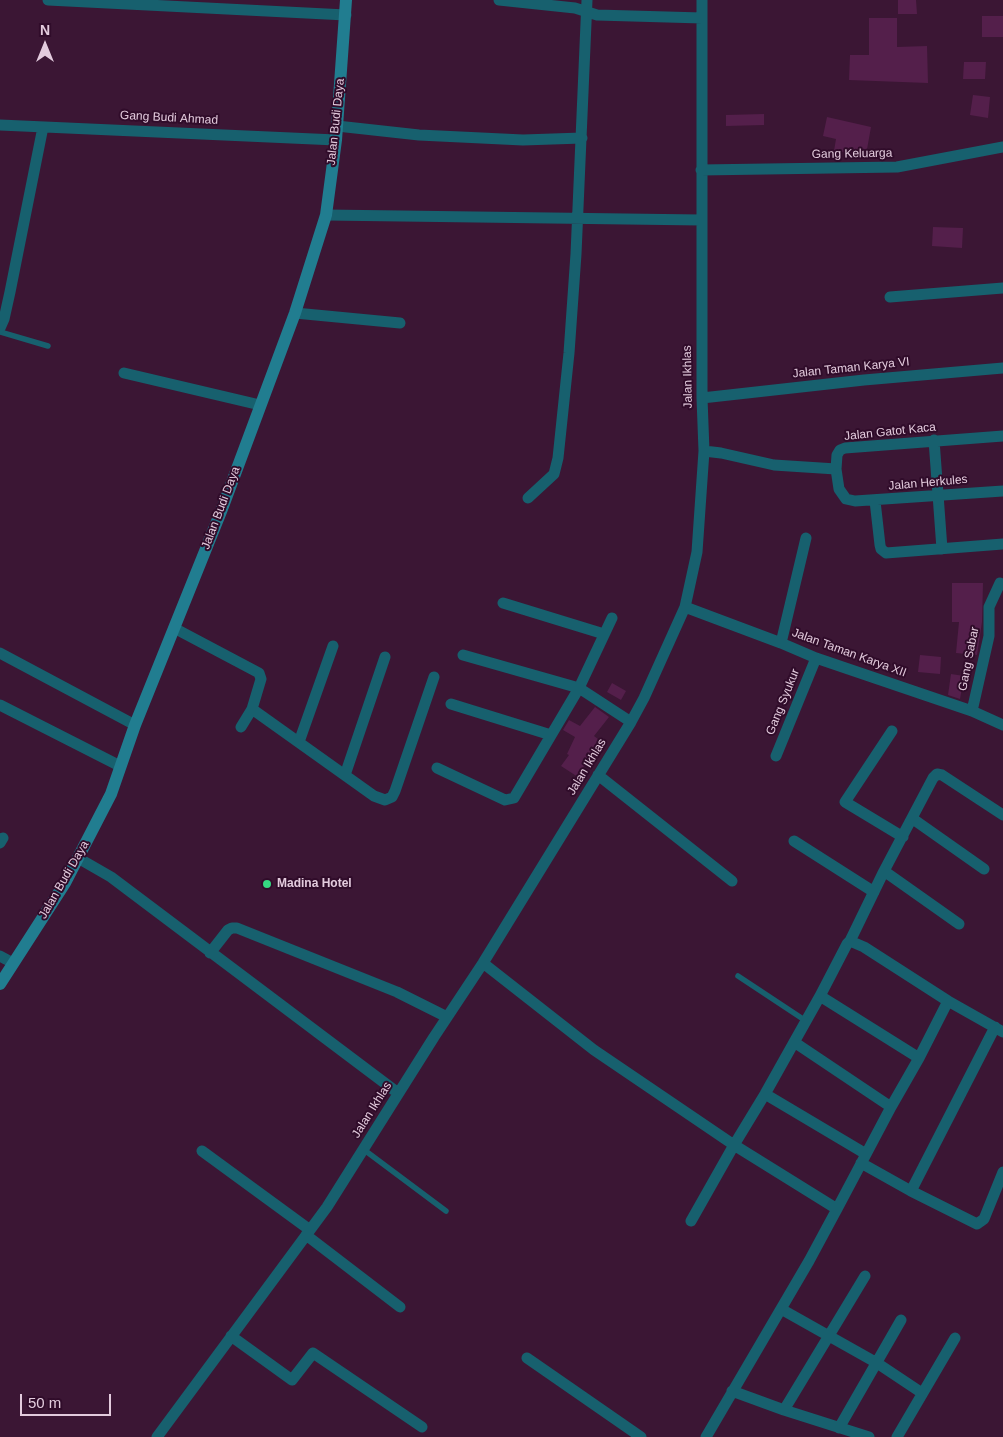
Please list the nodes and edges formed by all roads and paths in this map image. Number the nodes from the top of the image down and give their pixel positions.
1 (48, 0) edge
2 (346, 0) edge
3 (499, 0) edge
4 (702, 0) edge
5 (587, 6) edge
6 (346, 15) junction
7 (702, 18) junction
8 (0, 125) edge
9 (337, 126) junction
10 (42, 127) junction
11 (582, 138) junction
12 (336, 140) junction
13 (1003, 148) edge
14 (701, 170) junction
15 (326, 215) junction
16 (578, 219) junction
17 (701, 220) junction
18 (1003, 288) edge
19 (890, 297) dead end
20 (295, 313) junction
21 (400, 322) dead end
22 (0, 328) edge
23 (0, 332) edge
24 (48, 346) dead end
25 (1003, 368) edge
26 (124, 373) dead end
27 (702, 398) junction
28 (260, 405) junction
29 (1003, 436) edge
30 (934, 440) junction
31 (704, 451) junction
32 (836, 469) junction
33 (1003, 491) edge
34 (938, 495) junction
35 (528, 498) dead end
36 (876, 501) junction
37 (806, 538) dead end
38 (1003, 544) edge
39 (942, 550) junction
40 (1000, 583) dead end
41 (503, 603) dead end
42 (684, 607) junction
43 (612, 618) dead end
44 (174, 628) junction
45 (604, 634) junction
46 (781, 643) junction
47 (333, 646) dead end
48 (0, 653) edge
49 (463, 655) dead end
50 (385, 657) dead end
51 (816, 658) junction
52 (434, 677) dead end
53 (579, 688) junction
54 (451, 704) dead end
55 (0, 705) edge
56 (252, 709) junction
57 (972, 711) junction
58 (631, 722) junction
59 (134, 725) junction
60 (1003, 725) edge
61 (241, 728) dead end
62 (892, 731) dead end
63 (551, 735) junction
64 (299, 742) junction
65 (776, 756) dead end
66 (120, 766) junction
67 (437, 768) dead end
68 (345, 775) junction
69 (598, 776) junction
70 (1003, 815) edge
71 (913, 819) junction
72 (903, 837) junction
73 (794, 841) dead end
74 (78, 858) junction
75 (984, 869) dead end
76 (884, 871) junction
77 (732, 881) dead end
78 (874, 892) junction
79 (959, 924) dead end
80 (850, 941) junction
81 (210, 953) junction
82 (0, 956) edge
83 (13, 963) junction
84 (483, 963) junction
85 (738, 976) dead end
86 (0, 984) edge
87 (820, 996) junction
88 (948, 1001) junction
89 (447, 1017) junction
90 (806, 1021) junction
91 (999, 1030) edge
92 (794, 1042) junction
93 (919, 1058) junction
94 (398, 1093) junction
95 (765, 1094) junction
96 (891, 1106) junction
97 (734, 1145) junction
98 (363, 1149) junction
99 (202, 1151) dead end
100 (864, 1158) junction
101 (1003, 1172) edge
102 (911, 1191) junction
103 (837, 1209) junction
104 (446, 1211) dead end
105 (691, 1221) dead end
106 (308, 1232) junction
107 (865, 1276) dead end
108 (400, 1307) dead end
109 (781, 1309) junction
110 (901, 1320) dead end
111 (231, 1336) junction
112 (829, 1336) junction
113 (955, 1338) dead end
114 (527, 1358) dead end
115 (877, 1363) junction
116 (732, 1391) junction
117 (922, 1393) junction
118 (784, 1410) junction
119 (422, 1426) dead end
120 (839, 1428) junction
121 (157, 1437) edge
122 (641, 1437) edge
123 (706, 1437) edge
124 (869, 1437) edge
125 (897, 1437) edge

1 - 6 street
2 - 6 street, Jalan Budi Daya
3 - 5 street
4 - 7 street, Jalan Ikhlas
5 - 7 street
5 - 11 street
6 - 9 street, Jalan Budi Daya
7 - 14 street, Jalan Ikhlas
8 - 10 street, Gang Budi Ahmad
9 - 11 street
9 - 12 street, Jalan Budi Daya
10 - 12 street, Gang Budi Ahmad
10 - 22 street
11 - 16 street
12 - 15 street, Jalan Budi Daya
13 - 14 street, Gang Keluarga
14 - 17 street, Jalan Ikhlas
15 - 16 street
15 - 20 street, Jalan Budi Daya
16 - 17 street
16 - 35 street
17 - 27 street, Jalan Ikhlas
18 - 19 street
20 - 21 street
20 - 28 street, Jalan Budi Daya
23 - 24 lane
25 - 27 street, Jalan Taman Karya VI
26 - 28 street
27 - 31 street, Jalan Ikhlas
28 - 44 street, Jalan Budi Daya
29 - 30 street, Jalan Gatot Kaca
30 - 32 street, Jalan Gatot Kaca
30 - 34 street
31 - 32 street
31 - 42 street, Jalan Ikhlas
32 - 36 street, Jalan Herkules
33 - 34 street, Jalan Herkules
34 - 36 street, Jalan Herkules
34 - 39 street
36 - 39 street
37 - 46 street
38 - 39 street
40 - 57 street, Gang Sabar
41 - 45 street
42 - 46 street, Jalan Taman Karya XII
42 - 58 street, Jalan Ikhlas
43 - 45 street
44 - 56 street
44 - 59 street, Jalan Budi Daya
45 - 53 street
46 - 51 street, Jalan Taman Karya XII
47 - 64 street
48 - 59 street
49 - 53 street
50 - 68 street
51 - 57 street, Jalan Taman Karya XII
51 - 65 street, Gang Syukur
52 - 68 street
53 - 58 street
53 - 63 street
54 - 63 street
55 - 66 street
56 - 61 street
56 - 64 street
57 - 60 street, Jalan Taman Karya XII
58 - 69 street, Jalan Ikhlas
59 - 66 street, Jalan Budi Daya
62 - 72 street
63 - 67 street
64 - 68 street
66 - 74 street, Jalan Budi Daya
69 - 77 street
69 - 84 street, Jalan Ikhlas
70 - 71 street
71 - 72 street
71 - 75 street
72 - 76 street
73 - 78 street
74 - 81 street
74 - 83 street, Jalan Budi Daya
76 - 78 street
76 - 79 street
78 - 80 street
80 - 87 street
80 - 88 street
81 - 89 street
81 - 94 street
82 - 83 street
83 - 86 street, Jalan Budi Daya
84 - 89 street, Jalan Ikhlas
84 - 97 street
85 - 90 lane
87 - 90 street
87 - 93 street
88 - 91 street
88 - 93 street
89 - 94 street, Jalan Ikhlas
90 - 92 street
91 - 102 street
92 - 95 street
92 - 96 street
93 - 96 street
94 - 98 street, Jalan Ikhlas
95 - 97 street
95 - 100 street
96 - 100 street
97 - 103 street
97 - 105 street
98 - 104 lane
98 - 106 street, Jalan Ikhlas
99 - 106 street
100 - 102 street
100 - 103 street
101 - 102 street
103 - 109 street
106 - 108 street
106 - 111 street, Jalan Ikhlas
107 - 112 street
109 - 112 street
109 - 116 street
110 - 115 street
111 - 119 street
111 - 121 street, Jalan Ikhlas
112 - 115 street
112 - 118 street
113 - 117 street
114 - 122 street
115 - 117 street
115 - 120 street
116 - 118 street
116 - 123 street
117 - 125 street
118 - 120 street
120 - 124 street

